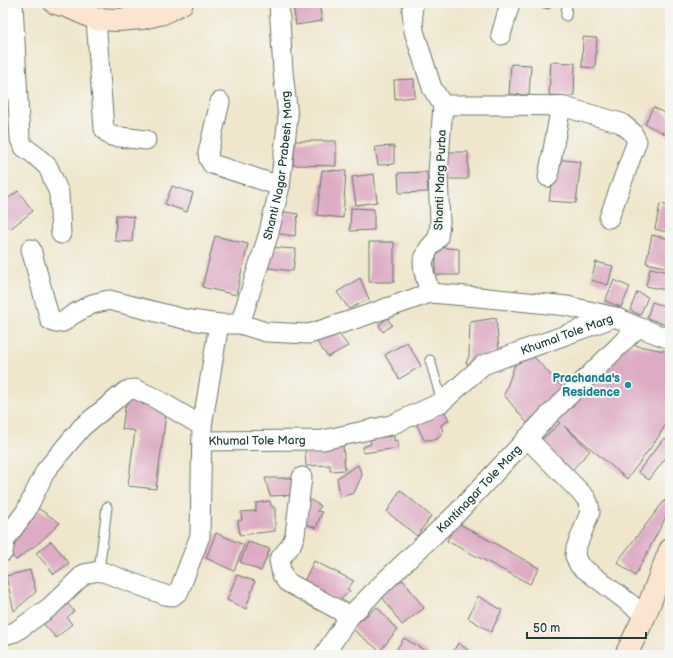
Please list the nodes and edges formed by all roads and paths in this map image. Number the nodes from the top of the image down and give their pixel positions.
1 (13, 3) edge
2 (55, 3) edge
3 (182, 3) edge
4 (279, 3) edge
5 (414, 3) edge
6 (510, 3) edge
7 (567, 3) edge
8 (566, 16) dead end
9 (96, 19) junction
10 (501, 35) dead end
11 (220, 102) dead end
12 (443, 105) junction
13 (561, 106) junction
14 (146, 140) dead end
15 (548, 177) dead end
16 (280, 186) junction
17 (610, 218) dead end
18 (61, 234) dead end
19 (31, 249) dead end
20 (430, 293) junction
21 (615, 317) junction
22 (219, 324) junction
23 (240, 324) junction
24 (638, 327) junction
25 (670, 339) edge
26 (430, 360) dead end
27 (442, 402) junction
28 (202, 434) junction
29 (527, 438) junction
30 (302, 477) dead end
31 (107, 507) dead end
32 (670, 550) edge
33 (3, 552) edge
34 (99, 571) junction
35 (645, 615) junction
36 (350, 616) junction
37 (3, 635) edge
38 (324, 655) edge
39 (626, 655) edge

1 - 18 street
2 - 9 main road
3 - 9 main road
4 - 16 street, Shanti Nagar Prabesh Marg
5 - 12 street
6 - 10 street
7 - 8 lane
9 - 14 street
11 - 16 street
12 - 13 street
12 - 20 street, Shanti Marg Purba
13 - 15 street
13 - 17 street
16 - 23 street, Shanti Nagar Prabesh Marg
19 - 22 street
20 - 21 street
20 - 23 street
21 - 24 street, Khumal Tole Marg
21 - 27 street, Khumal Tole Marg
22 - 23 street
22 - 28 street
24 - 25 street, Khumal Tole Marg
24 - 29 street, Kantinagar Tole Marg
26 - 27 lane
27 - 28 street, Khumal Tole Marg
28 - 33 street
28 - 34 street, Khumal Tole Marg
29 - 35 street
29 - 36 street, Kantinagar Tole Marg
30 - 36 street
31 - 34 lane
32 - 35 main road
34 - 37 street
35 - 39 main road
36 - 38 street, Kantinagar Tole Marg

